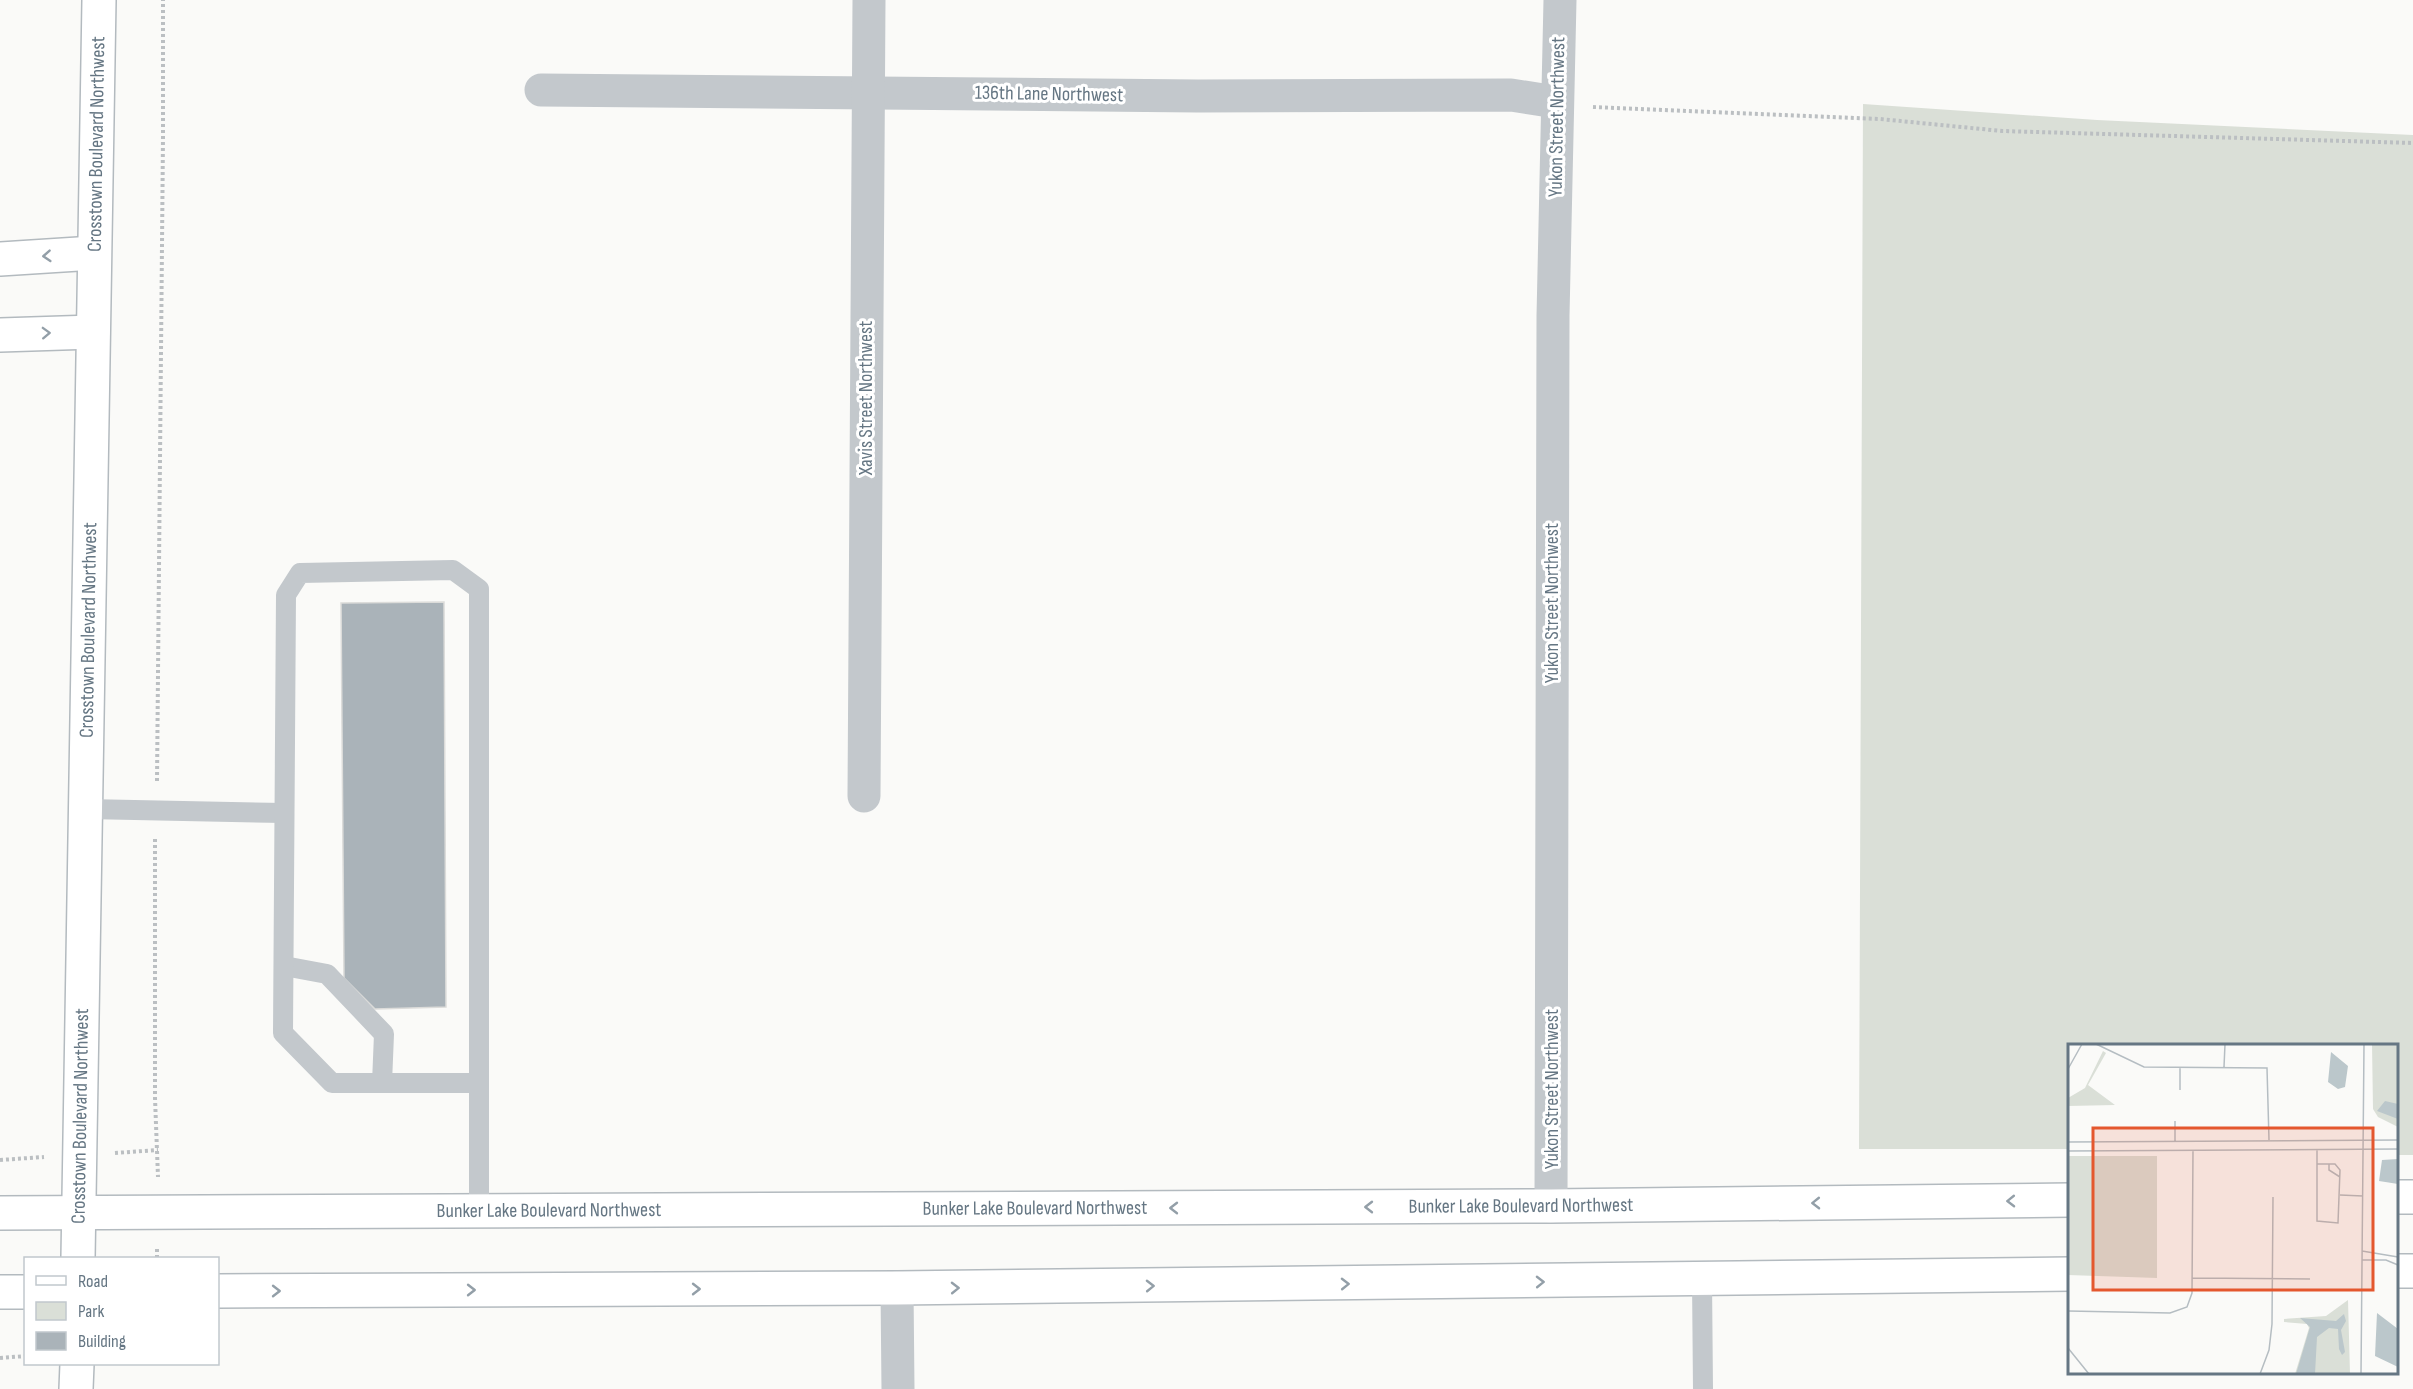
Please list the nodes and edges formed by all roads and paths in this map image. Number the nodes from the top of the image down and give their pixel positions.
1 (99, 0) edge
2 (163, 0) edge
3 (869, 0) edge
4 (1560, 0) edge
5 (541, 90) dead end
6 (868, 92) junction
7 (1556, 102) junction
8 (2413, 143) edge
9 (94, 253) junction
10 (0, 259) edge
11 (93, 332) junction
12 (0, 335) edge
13 (864, 796) dead end
14 (86, 809) junction
15 (156, 810) junction
16 (284, 813) junction
17 (284, 966) junction
18 (382, 1083) junction
19 (479, 1083) junction
20 (158, 1150) dead end
21 (2068, 1200) edge
22 (1551, 1206) junction
23 (479, 1212) junction
24 (0, 1213) edge
25 (79, 1214) junction
26 (78, 1257) edge
27 (2068, 1274) edge
28 (1702, 1279) junction
29 (897, 1288) junction
30 (219, 1291) edge
31 (0, 1292) edge
32 (24, 1292) edge
33 (24, 1356) edge
34 (0, 1358) edge
35 (77, 1365) edge
36 (76, 1389) edge
37 (898, 1389) edge
38 (1703, 1389) edge

1 - 9 main road, Crosstown Boulevard Northwest
2 - 15 path
3 - 6 street, Xavis Street Northwest
4 - 7 street, Yukon Street Northwest
5 - 6 street, 136th Lane Northwest
6 - 7 street, 136th Lane Northwest
6 - 13 street, Xavis Street Northwest
7 - 8 path
7 - 22 street, Yukon Street Northwest
9 -> 10 main road
9 - 11 main road, Crosstown Boulevard Northwest
12 -> 11 main road
11 - 14 main road, Crosstown Boulevard Northwest
14 - 15 lane
14 - 25 main road, Crosstown Boulevard Northwest
15 - 16 lane
15 - 20 path
16 - 17 lane
16 - 19 lane
17 - 18 lane
17 - 18 lane
18 - 19 lane
19 - 23 lane
21 -> 22 main road, Bunker Lake Boulevard Northwest
22 -> 23 main road, Bunker Lake Boulevard Northwest
23 - 25 main road, Bunker Lake Boulevard Northwest
24 - 25 main road, Bunker Lake Boulevard Northwest
25 - 26 main road, Crosstown Boulevard Northwest
27 - 28 main road
29 -> 28 main road
28 - 38 lane
30 -> 29 main road
29 - 37 street
31 - 32 main road
33 - 34 path
35 - 36 main road

